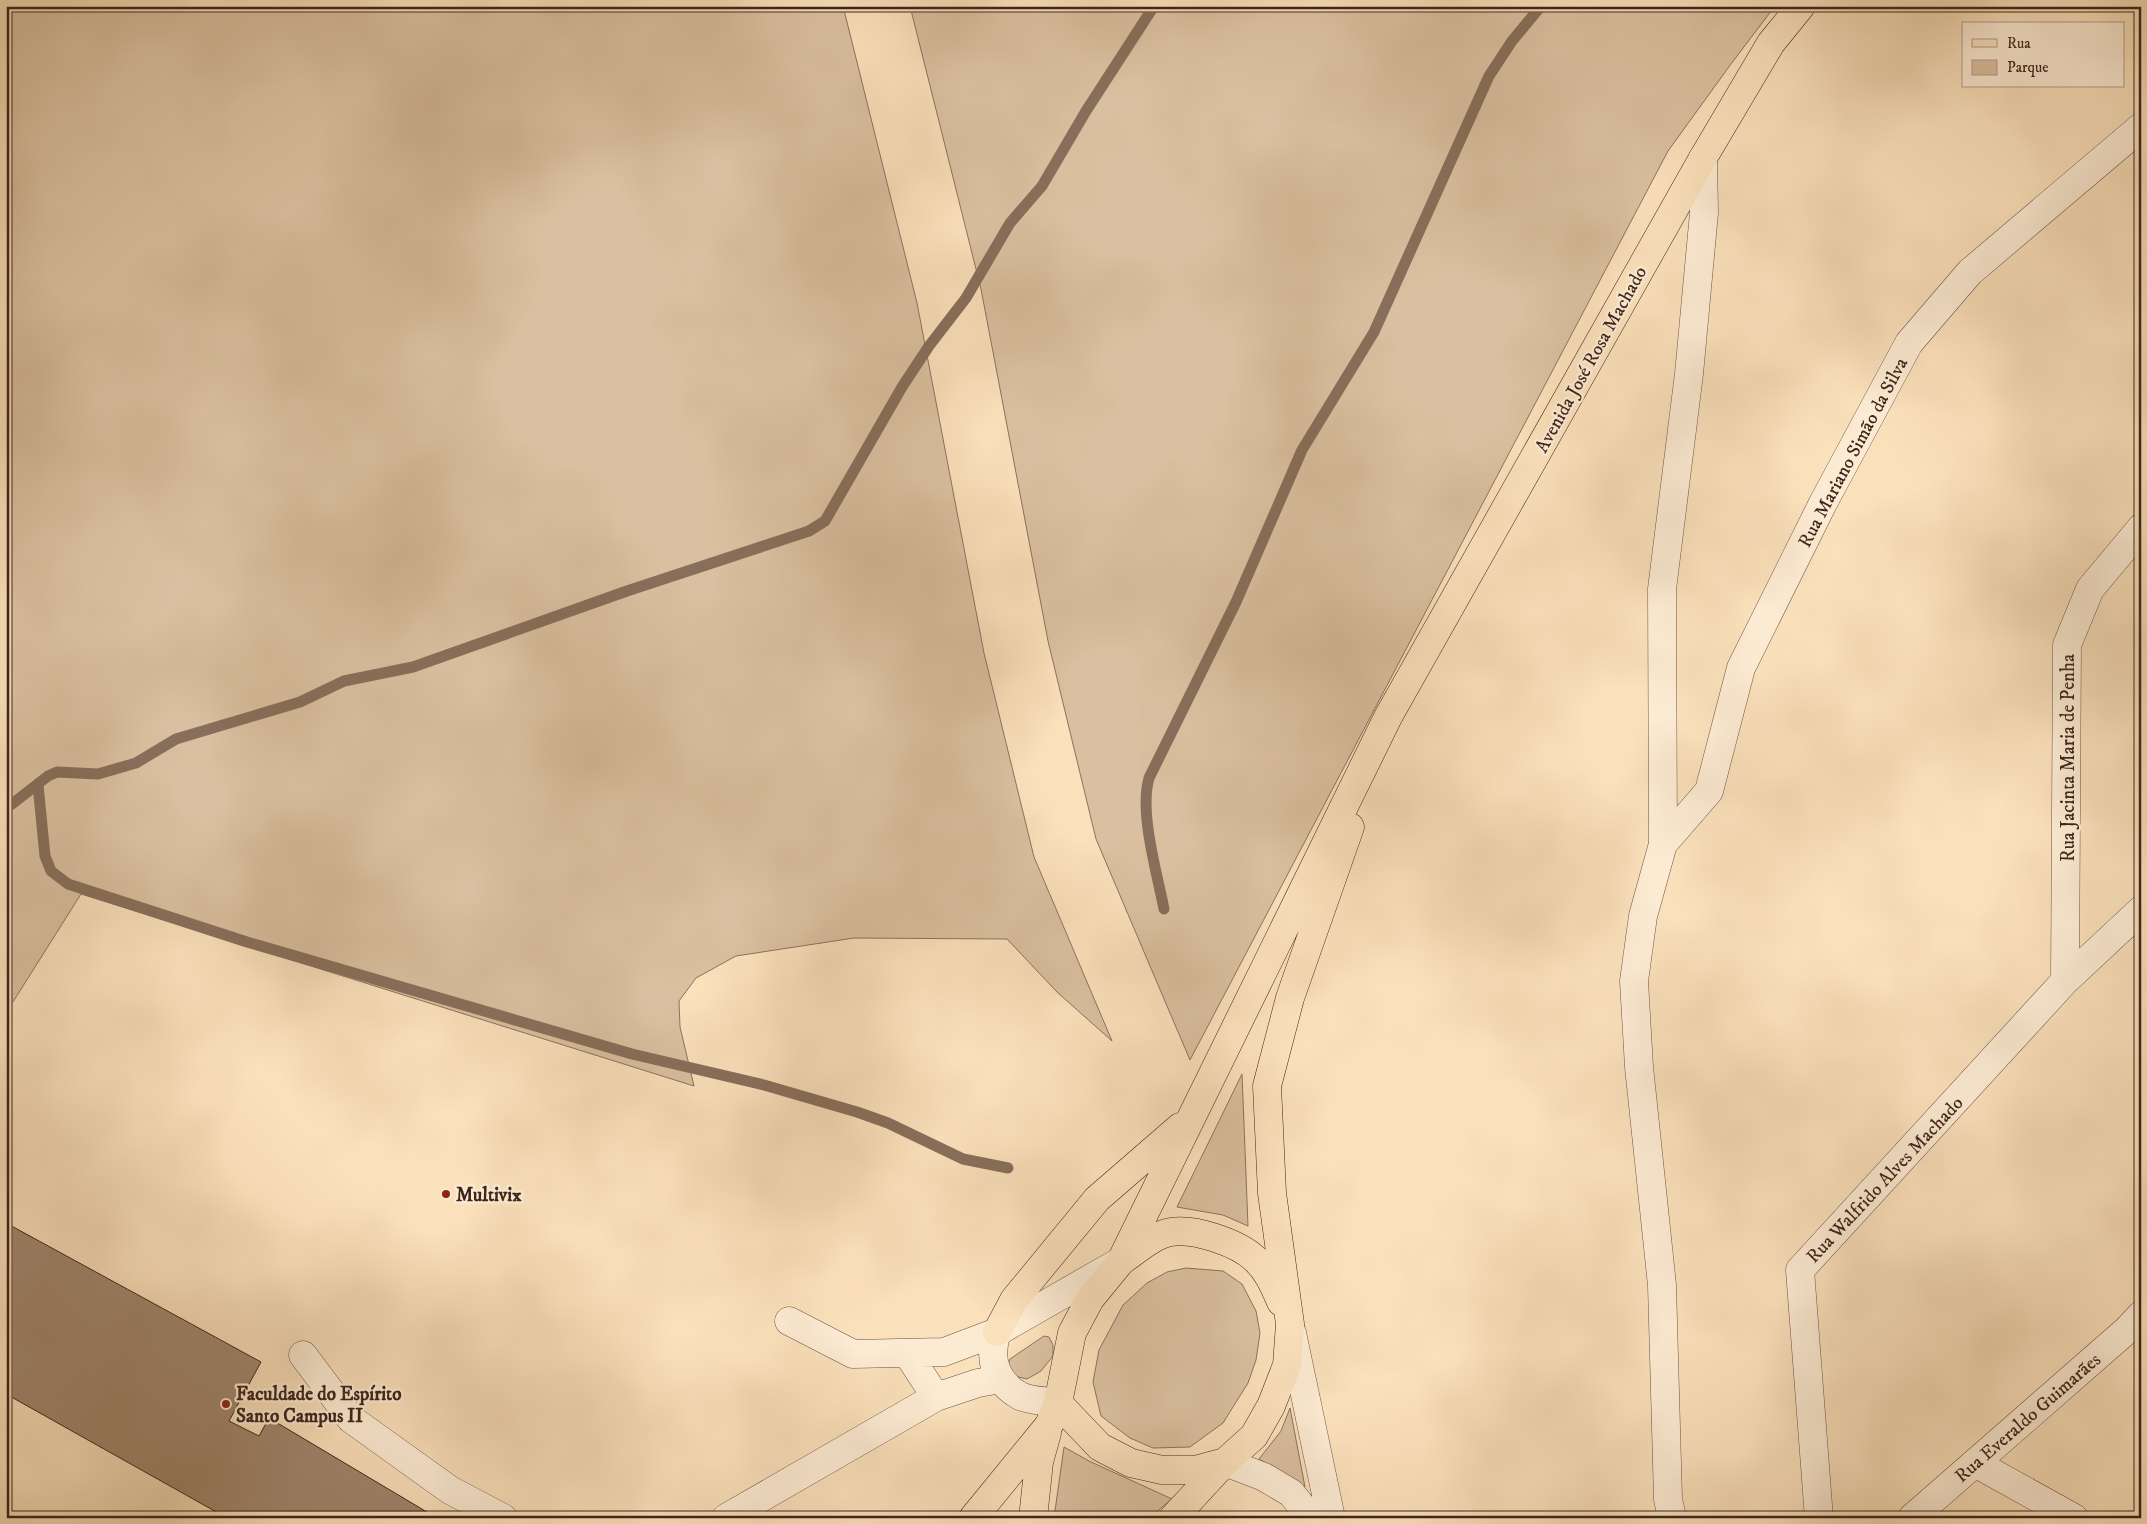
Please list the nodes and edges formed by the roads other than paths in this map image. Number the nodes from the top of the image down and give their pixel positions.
1 (1801, 6) edge
2 (2141, 127) edge
3 (1702, 158) junction
4 (2141, 528) edge
5 (1388, 717) junction
6 (1663, 844) junction
7 (2141, 910) edge
8 (2065, 982) junction
9 (1189, 1120) junction
10 (1121, 1261) junction
11 (2141, 1315) edge
12 (788, 1322) dead end
13 (1290, 1324) junction
14 (997, 1332) junction
15 (906, 1353) junction
16 (303, 1356) dead end
17 (1001, 1379) junction
18 (936, 1397) junction
19 (1054, 1414) junction
20 (1225, 1462) junction
21 (1975, 1463) junction
22 (503, 1518) edge
23 (726, 1518) edge
24 (973, 1518) edge
25 (1033, 1518) edge
26 (1173, 1518) edge
27 (1311, 1518) edge
28 (1331, 1518) edge
29 (1672, 1518) edge
30 (1819, 1518) edge
31 (1912, 1518) edge
32 (2074, 1518) edge

1 - 3 main road, Avenida José Rosa Machado
2 - 6 street, Rua Mariano Simão da Silva
3 - 5 main road, Avenida José Rosa Machado
3 - 6 street
4 - 8 street, Rua Jacinta Maria de Penha
5 - 9 main road
5 - 13 main road
6 - 29 street
7 - 8 street, Rua Walfrido Alves Machado
8 - 30 street, Rua Walfrido Alves Machado
9 - 10 main road
9 - 14 main road
10 - 13 main road
10 - 14 street
10 - 19 main road
11 - 21 street, Rua Everaldo Guimarães
12 - 15 street
13 - 20 main road
13 - 28 street
14 - 15 street
14 - 17 street
15 - 18 street
16 - 22 street
17 - 18 street
17 - 19 street
18 - 23 street
19 - 20 main road
19 - 24 main road
19 - 25 main road
20 - 26 main road
20 - 27 street
21 - 31 street, Rua Everaldo Guimarães
21 - 32 street

